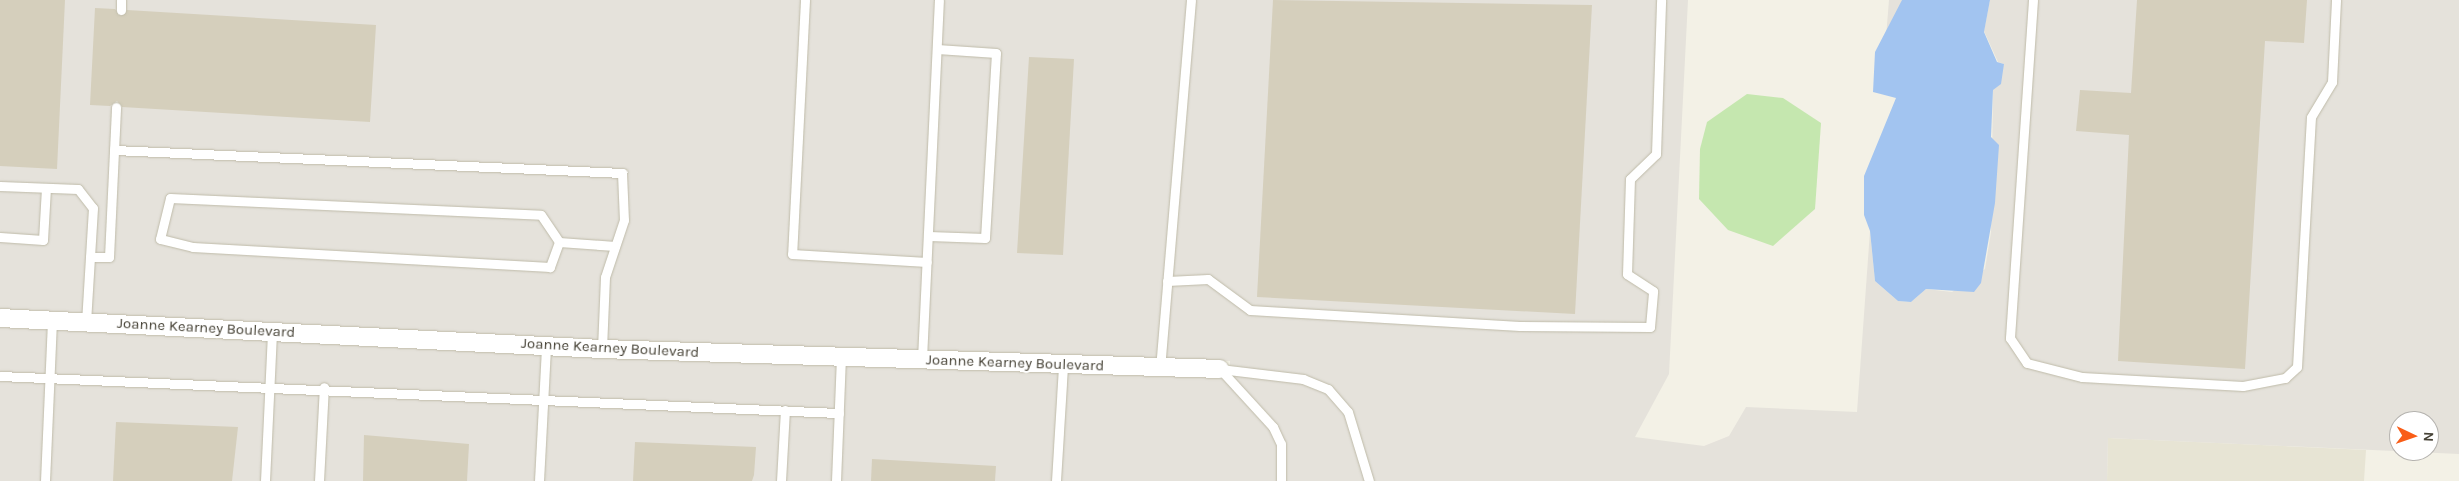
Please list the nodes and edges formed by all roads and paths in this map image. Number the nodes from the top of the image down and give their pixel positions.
1 (805, 0) edge
2 (939, 0) edge
3 (1191, 0) edge
4 (1661, 0) edge
5 (2032, 0) edge
6 (2336, 0) edge
7 (937, 49) junction
8 (116, 107) dead end
9 (114, 150) junction
10 (0, 186) edge
11 (46, 188) junction
12 (929, 236) junction
13 (0, 237) edge
14 (559, 242) junction
15 (616, 246) junction
16 (90, 257) junction
17 (927, 262) junction
18 (1167, 282) junction
19 (0, 318) edge
20 (52, 321) junction
21 (86, 322) junction
22 (272, 330) junction
23 (546, 346) junction
24 (602, 349) junction
25 (841, 356) junction
26 (922, 359) junction
27 (1062, 366) junction
28 (1160, 369) junction
29 (1220, 370) junction
30 (0, 376) edge
31 (49, 376) junction
32 (269, 385) junction
33 (324, 387) junction
34 (543, 398) junction
35 (785, 410) junction
36 (839, 413) junction
37 (45, 481) edge
38 (265, 481) edge
39 (319, 481) edge
40 (539, 481) edge
41 (781, 481) edge
42 (836, 481) edge
43 (1056, 481) edge
44 (1281, 481) edge
45 (1369, 481) edge

1 - 17 lane
2 - 7 lane
3 - 18 lane
4 - 18 lane
5 - 6 lane
7 - 12 lane
7 - 12 lane
8 - 9 lane
9 - 15 lane
9 - 16 lane
10 - 11 lane
11 - 13 lane
11 - 16 lane
12 - 17 lane
14 - 14 lane
14 - 15 lane
15 - 24 lane
16 - 21 lane
17 - 26 lane
18 - 28 lane
19 - 20 street, Joanne Kearney Boulevard
20 - 21 street, Joanne Kearney Boulevard
20 - 31 lane
21 - 22 street, Joanne Kearney Boulevard
22 - 23 street, Joanne Kearney Boulevard
22 - 32 lane
23 - 24 street, Joanne Kearney Boulevard
23 - 34 lane
24 - 25 street, Joanne Kearney Boulevard
25 - 26 street, Joanne Kearney Boulevard
25 - 36 lane
26 - 27 street, Joanne Kearney Boulevard
27 - 28 street, Joanne Kearney Boulevard
27 - 43 lane
28 - 29 street, Joanne Kearney Boulevard
29 - 44 lane
29 - 45 lane
30 - 31 lane
31 - 32 lane
31 - 37 lane
32 - 33 lane
32 - 38 lane
33 - 34 lane
33 - 39 lane
34 - 35 lane
34 - 40 lane
35 - 36 lane
35 - 41 lane
36 - 42 lane

